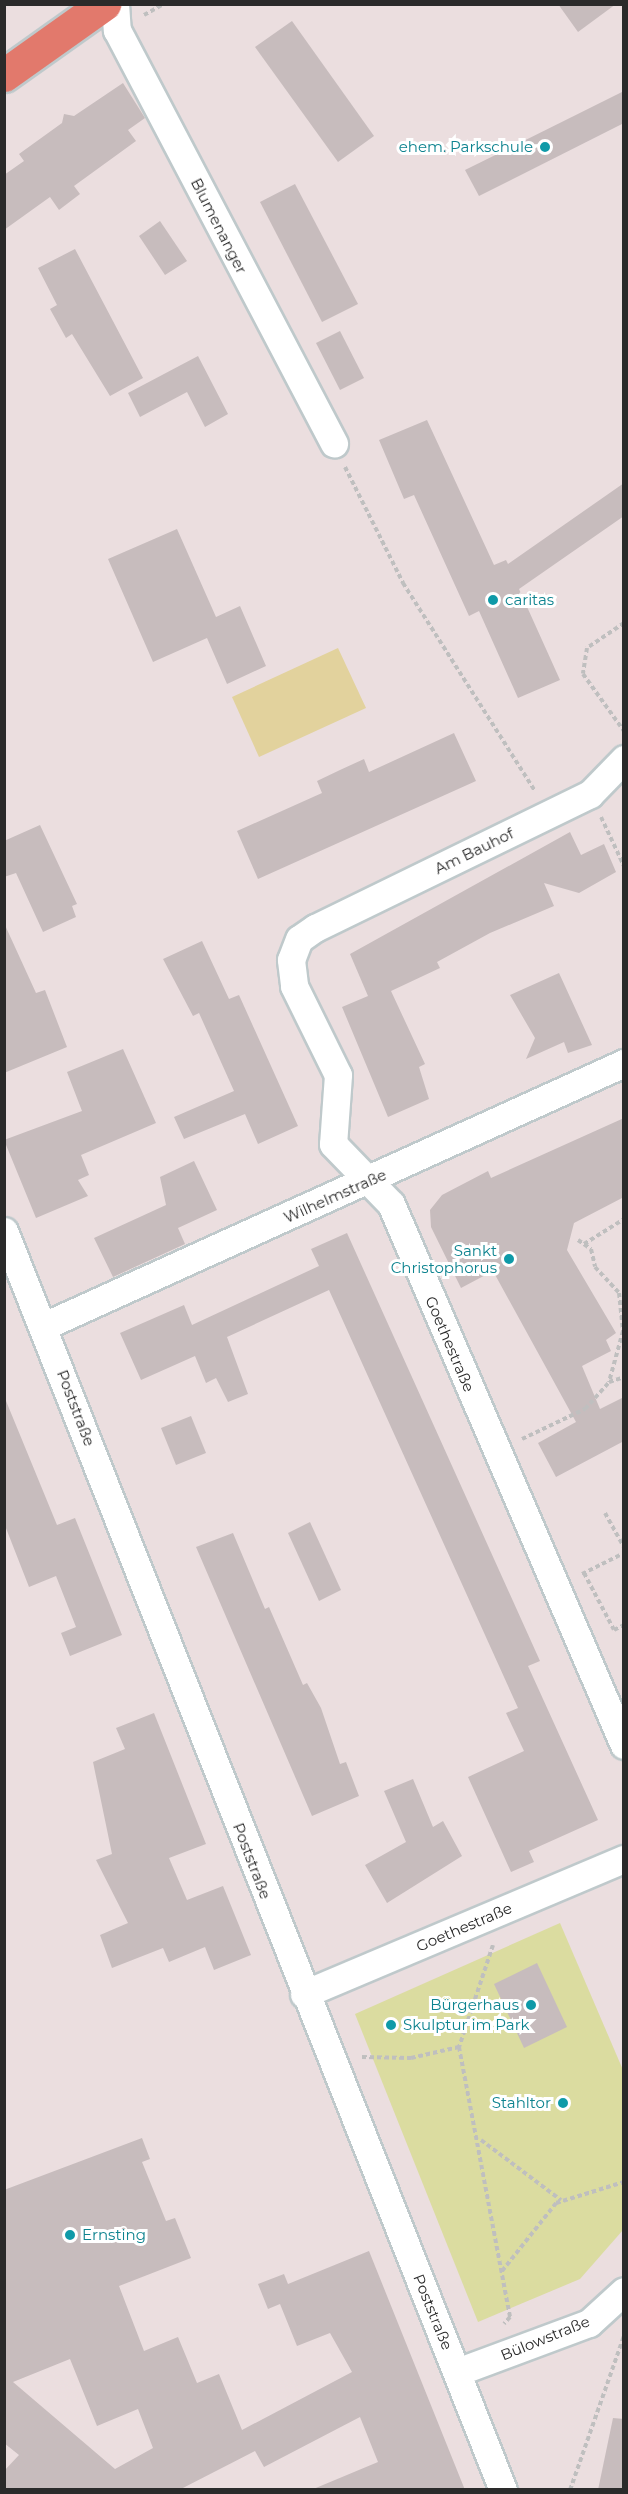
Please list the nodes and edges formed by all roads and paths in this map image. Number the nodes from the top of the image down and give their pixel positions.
1 (104, 4) edge
2 (115, 4) edge
3 (4, 75) edge
4 (334, 444) joint
5 (624, 623) edge
6 (624, 731) edge
7 (624, 759) edge
8 (590, 794) junction
9 (549, 815) junction
10 (624, 866) edge
11 (315, 928) joint
12 (624, 1063) edge
13 (372, 1180) junction
14 (624, 1219) edge
15 (4, 1232) edge
16 (578, 1240) dead end
17 (584, 1244) junction
18 (621, 1294) edge
19 (44, 1326) junction
20 (624, 1377) edge
21 (609, 1382) junction
22 (496, 1452) junction
23 (605, 1512) dead end
24 (624, 1547) edge
25 (624, 1553) edge
26 (584, 1573) junction
27 (553, 1587) junction
28 (624, 1625) edge
29 (624, 1745) edge
30 (624, 1859) edge
31 (504, 1911) junction
32 (304, 1994) junction
33 (459, 2047) junction
34 (328, 2056) junction
35 (481, 2140) junction
36 (624, 2182) edge
37 (562, 2200) junction
38 (502, 2271) junction
39 (624, 2291) edge
40 (495, 2333) dead end
41 (624, 2336) edge
42 (458, 2372) junction
43 (503, 2490) edge
44 (570, 2490) edge

1 - 3 main road
2 - 4 street, Blumenanger
4 - 9 path
5 - 6 path
7 - 8 street, Am Bauhof
8 - 9 street, Am Bauhof
8 - 10 path
9 - 11 street, Am Bauhof
11 - 13 street, Goethestraße
12 - 13 street, Wilhelmstraße
13 - 19 street, Wilhelmstraße
13 - 22 street, Goethestraße
14 - 17 path
15 - 19 street, Poststraße
16 - 17 path
17 - 18 path
18 - 21 path
19 - 32 street, Poststraße
20 - 21 path
21 - 22 path
22 - 27 street, Goethestraße
23 - 24 path
25 - 26 path
26 - 27 path
26 - 28 path
27 - 29 street, Goethestraße
30 - 31 street, Goethestraße
31 - 32 street, Goethestraße
31 - 33 path
32 - 34 street, Poststraße
33 - 34 path
33 - 35 path
34 - 42 street, Poststraße
35 - 37 path
35 - 38 path
36 - 37 path
37 - 38 path
38 - 40 path
39 - 42 street, Bülowstraße
41 - 44 path
42 - 43 street, Poststraße

